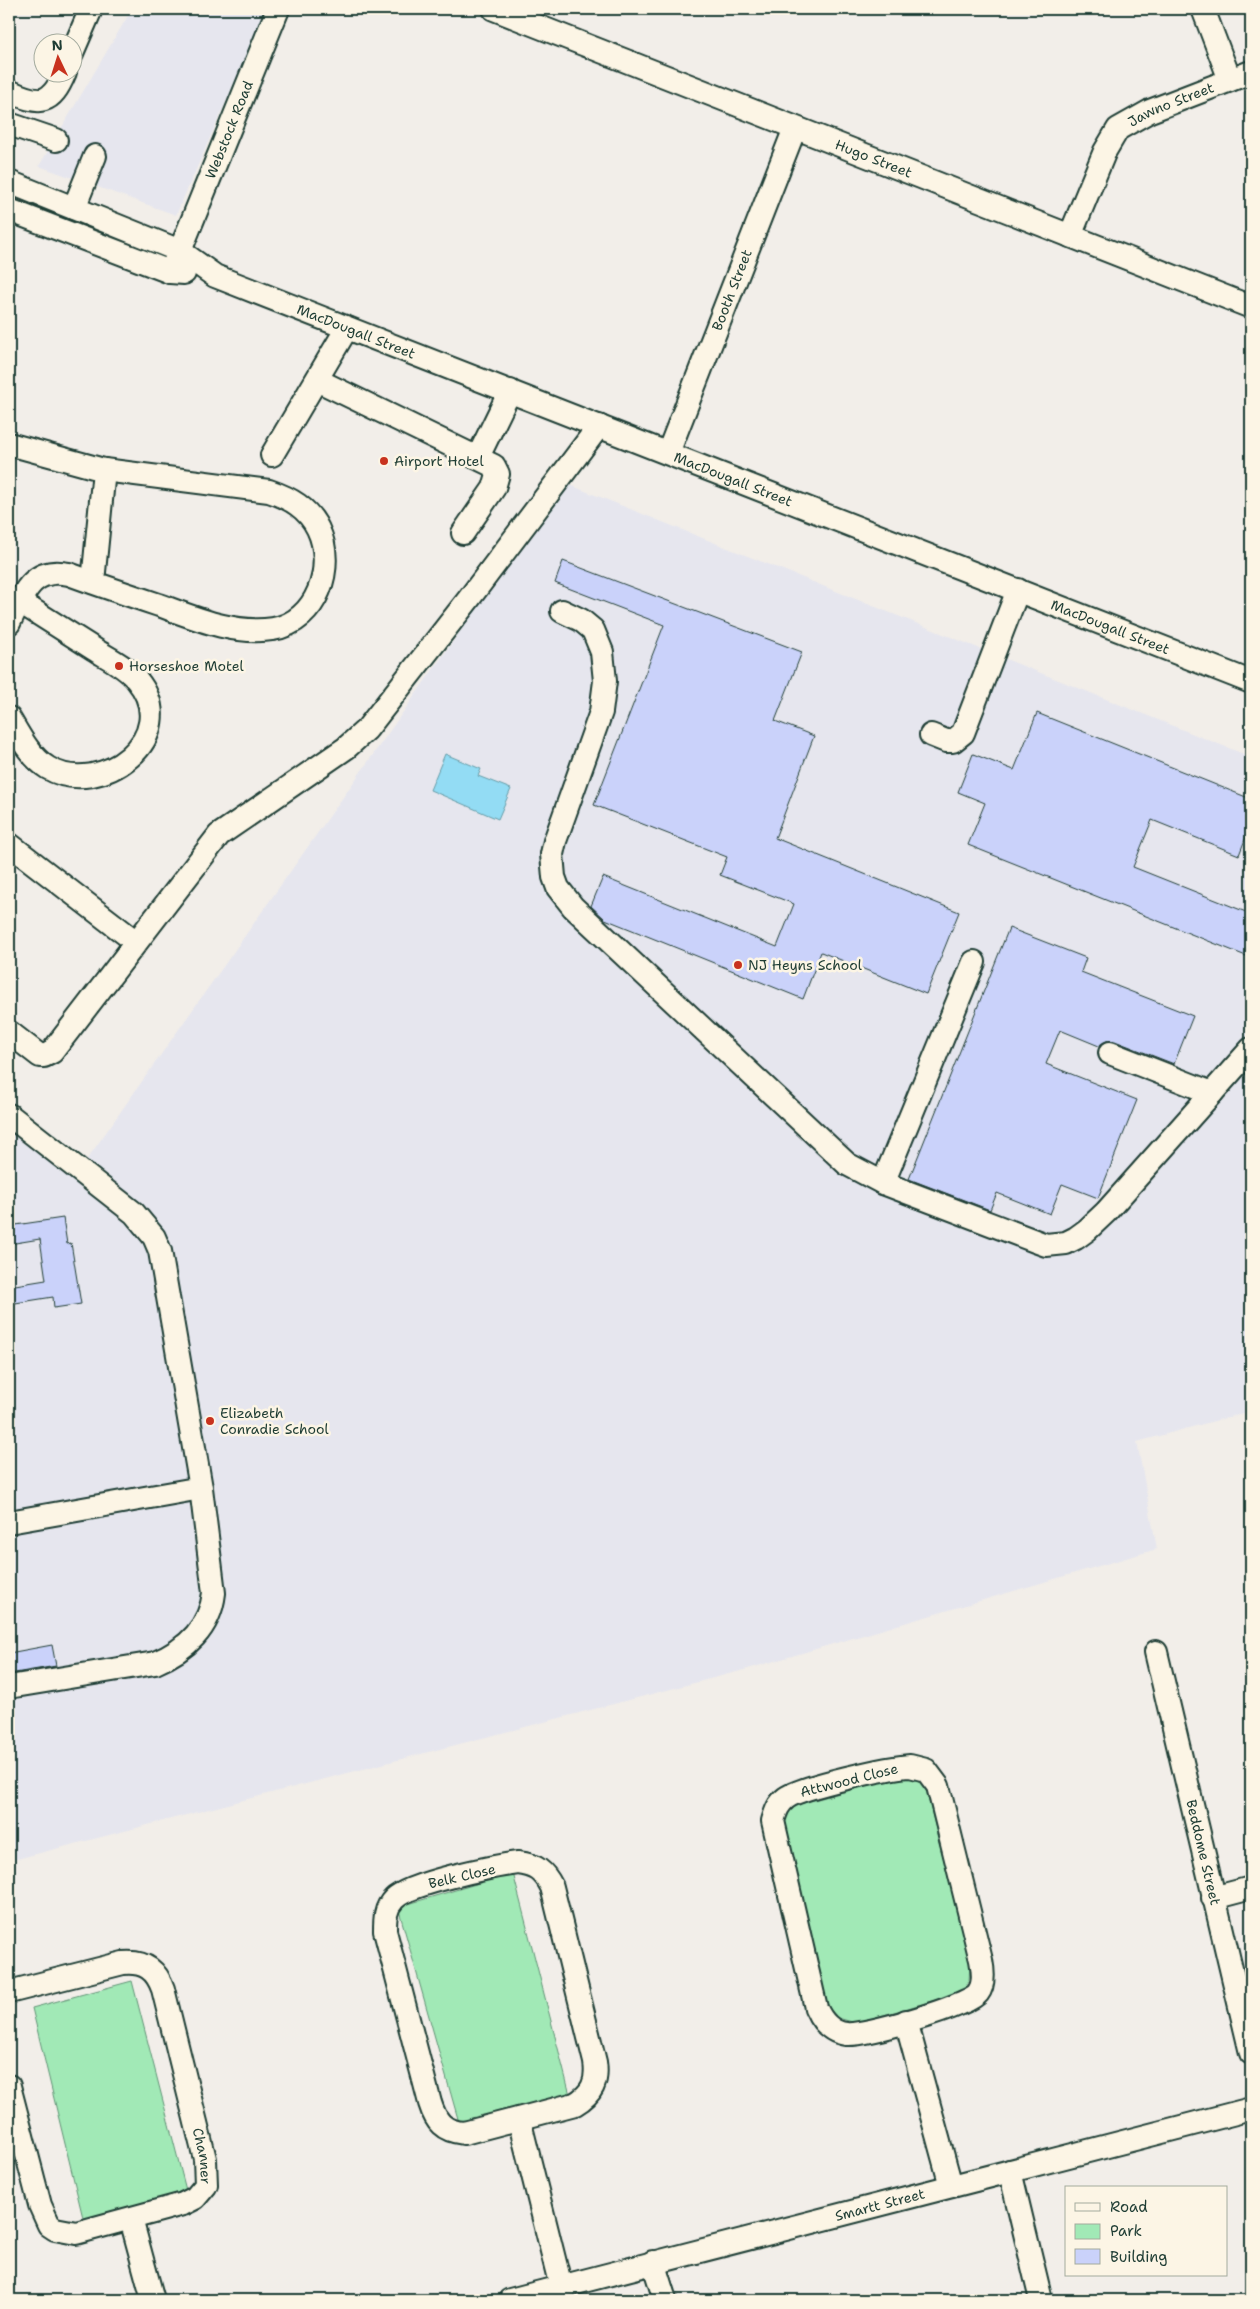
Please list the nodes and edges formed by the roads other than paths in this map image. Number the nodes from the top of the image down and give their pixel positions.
1 (91, 9) edge
2 (278, 9) edge
3 (494, 9) edge
4 (1203, 9) edge
5 (81, 32) edge
6 (1251, 72) edge
7 (1230, 80) junction
8 (64, 87) edge
9 (9, 91) edge
10 (9, 124) edge
11 (796, 128) junction
12 (56, 140) dead end
13 (95, 156) dead end
14 (9, 182) edge
15 (74, 208) junction
16 (9, 210) edge
17 (1070, 236) junction
18 (180, 251) junction
19 (170, 272) junction
20 (215, 276) junction
21 (1251, 307) edge
22 (347, 328) junction
23 (317, 380) junction
24 (510, 391) junction
25 (600, 426) junction
26 (9, 444) edge
27 (668, 453) junction
28 (272, 455) dead end
29 (478, 457) junction
30 (104, 470) junction
31 (462, 533) dead end
32 (93, 582) junction
33 (1018, 590) junction
34 (20, 602) junction
35 (562, 611) dead end
36 (9, 623) edge
37 (1251, 682) edge
38 (9, 718) edge
39 (931, 735) dead end
40 (9, 844) edge
41 (136, 942) junction
42 (974, 962) dead end
43 (9, 1032) edge
44 (1251, 1049) edge
45 (1110, 1053) dead end
46 (1212, 1093) junction
47 (9, 1115) edge
48 (883, 1183) junction
49 (201, 1488) junction
50 (9, 1522) edge
51 (1156, 1652) dead end
52 (9, 1687) edge
53 (1251, 1888) edge
54 (1213, 1898) junction
55 (9, 1992) edge
56 (906, 2021) junction
57 (1251, 2053) edge
58 (9, 2086) edge
59 (1251, 2109) edge
60 (519, 2119) junction
61 (1010, 2171) junction
62 (951, 2186) junction
63 (131, 2219) junction
64 (653, 2262) junction
65 (561, 2287) junction
66 (153, 2300) edge
67 (510, 2300) edge
68 (665, 2300) edge
69 (1041, 2300) edge

1 - 5 street
2 - 18 street, Webstock Road
3 - 11 street, Hugo Street
4 - 7 street
6 - 7 street, Jawno Street
7 - 17 street, Jawno Street
8 - 9 street
10 - 12 street
11 - 17 street, Hugo Street
11 - 27 street, Booth Street
13 - 15 street
14 - 15 street, MacDougall Street
15 - 18 street, MacDougall Street
16 - 19 street, MacDougall Street
17 - 21 street, Hugo Street
18 - 19 street, Webstock Road
18 - 20 street, MacDougall Street
19 - 20 street, MacDougall Street
20 - 22 street, MacDougall Street
22 - 23 street
22 - 24 street, MacDougall Street
23 - 28 street
23 - 29 street
24 - 25 street, MacDougall Street
24 - 29 street
25 - 27 street, MacDougall Street
25 - 41 street
26 - 30 street
27 - 33 street, MacDougall Street
29 - 31 street
30 - 32 street
30 - 32 street
32 - 34 street
33 - 37 street, MacDougall Street
33 - 39 street
34 - 36 street
34 - 38 street
35 - 48 street
40 - 41 street
41 - 43 street
42 - 48 street
44 - 46 street
45 - 46 street
46 - 48 street
47 - 49 street
49 - 50 street
49 - 52 street
51 - 54 street, Beddome Street
53 - 54 street
54 - 57 street, Beddome Street
55 - 63 street, Channer
56 - 56 street, Attwood Close
56 - 62 street
58 - 63 street, Channer
59 - 61 street, Smartt Street
60 - 60 street, Belk Close
60 - 65 street
61 - 62 street, Smartt Street
61 - 69 street
62 - 64 street, Smartt Street
63 - 66 street
64 - 65 street, Smartt Street
64 - 68 street
65 - 67 street, Smartt Street

